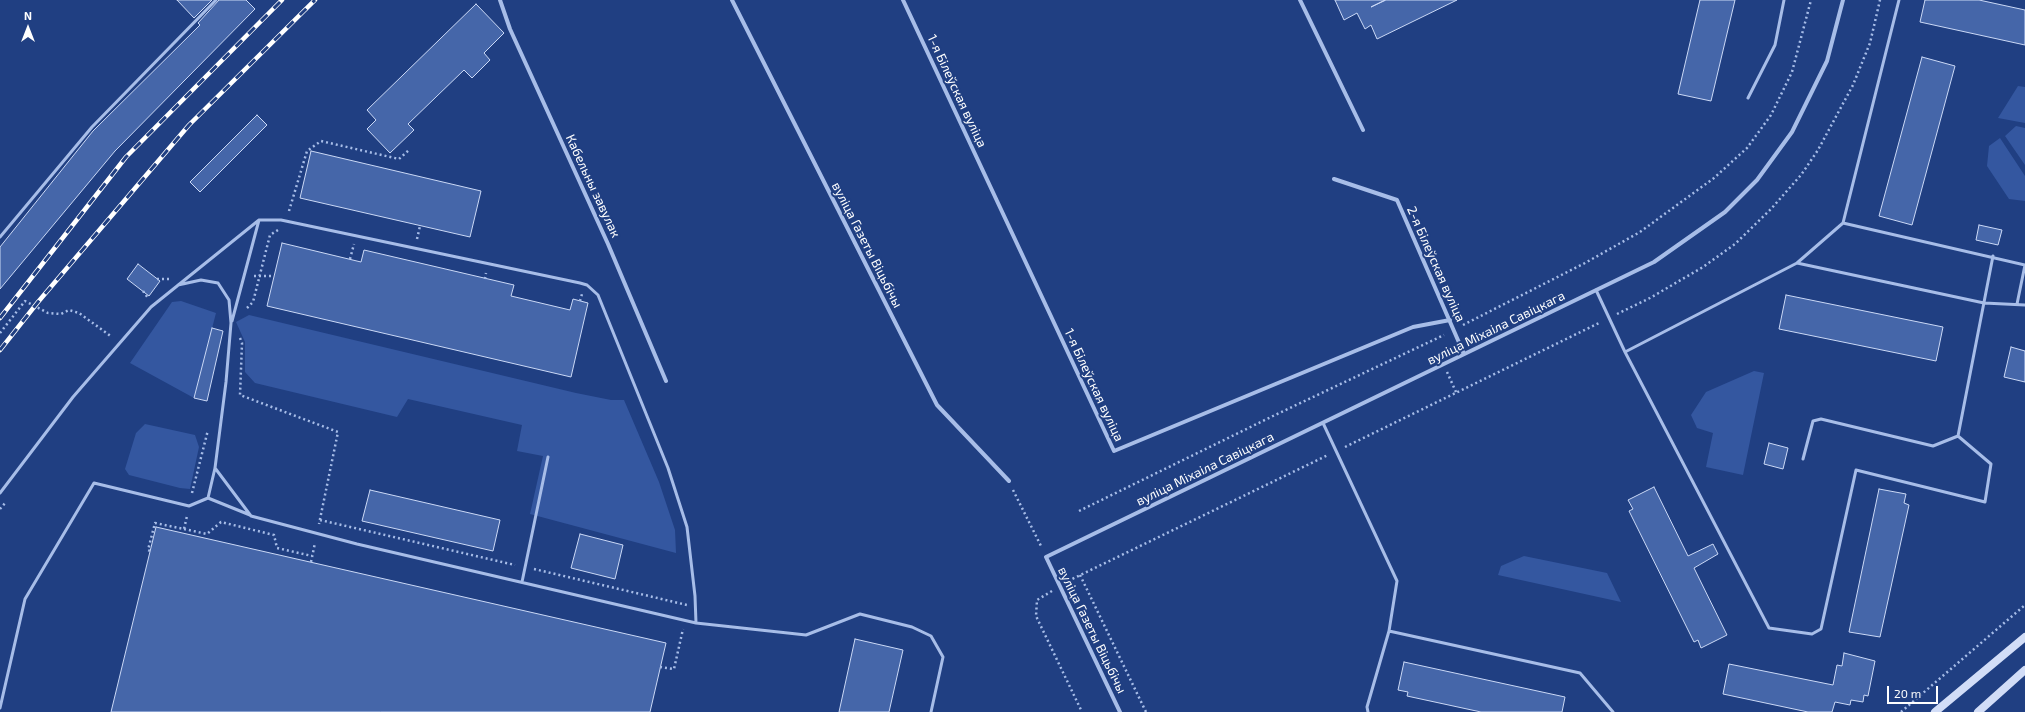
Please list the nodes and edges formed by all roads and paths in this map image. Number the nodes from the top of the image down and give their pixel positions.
1 (216, 0) edge
2 (500, 0) edge
3 (732, 0) edge
4 (903, 0) edge
5 (1300, 0) edge
6 (1784, 0) edge
7 (1811, 0) edge
8 (1843, 0) edge
9 (1880, 0) edge
10 (1899, 0) edge
11 (1748, 98) dead end
12 (1363, 130) dead end
13 (409, 150) dead end
14 (1334, 179) dead end
15 (260, 220) junction
16 (286, 221) junction
17 (1844, 223) junction
18 (0, 237) edge
19 (354, 241) dead end
20 (362, 243) dead end
21 (1993, 256) junction
22 (1797, 263) junction
23 (479, 270) dead end
24 (494, 274) dead end
25 (177, 285) junction
26 (1596, 290) junction
27 (575, 292) dead end
28 (582, 294) junction
29 (587, 295) dead end
30 (580, 301) dead end
31 (1984, 303) junction
32 (2017, 304) junction
33 (2025, 305) edge
34 (242, 312) dead end
35 (1610, 318) junction
36 (1450, 320) junction
37 (231, 323) junction
38 (1454, 330) junction
39 (0, 333) edge
40 (240, 336) dead end
41 (120, 342) junction
42 (1625, 352) junction
43 (1464, 354) junction
44 (1443, 365) junction
45 (666, 381) dead end
46 (225, 390) junction
47 (1456, 392) junction
48 (240, 395) junction
49 (1323, 423) junction
50 (209, 429) dead end
51 (1958, 436) junction
52 (1335, 451) junction
53 (548, 457) dead end
54 (1803, 459) dead end
55 (215, 468) junction
56 (1009, 481) joint
57 (0, 493) edge
58 (208, 498) junction
59 (189, 506) junction
60 (1079, 511) dead end
61 (251, 516) junction
62 (320, 520) junction
63 (184, 529) junction
64 (317, 534) junction
65 (150, 551) dead end
66 (312, 556) junction
67 (1046, 558) junction
68 (311, 562) dead end
69 (525, 567) junction
70 (1080, 575) junction
71 (522, 582) junction
72 (1059, 585) junction
73 (686, 597) dead end
74 (687, 605) junction
75 (2025, 605) edge
76 (685, 620) junction
77 (696, 623) junction
78 (1389, 631) junction
79 (2025, 637) edge
80 (660, 667) dead end
81 (2025, 670) edge
82 (0, 708) edge
83 (931, 712) edge
84 (1082, 712) edge
85 (1120, 712) edge
86 (1146, 712) edge
87 (1368, 712) edge
88 (1613, 712) edge
89 (1901, 712) edge
90 (1935, 712) edge
91 (1978, 712) edge

1 - 18 lane
2 - 45 street, Кабельны завулак
3 - 56 street, вуліца Газеты Віцьбічы
4 - 36 street, 1-я Білеўская вуліца
5 - 12 street
6 - 11 lane
7 - 38 path
8 - 26 street, вуліца Міхаіла Савіцкага
9 - 35 path
10 - 17 lane
13 - 16 path
14 - 36 street, 2-я Білеўская вуліца
15 - 16 lane
15 - 25 lane
15 - 37 lane
16 - 34 path
16 - 77 lane
17 - 21 lane
17 - 22 lane
19 - 20 path
21 - 31 lane
21 - 32 lane
22 - 31 lane
22 - 42 lane
23 - 24 path
25 - 37 lane
25 - 41 lane
26 - 35 lane
26 - 43 street, вуліца Міхаіла Савіцкага
27 - 28 path
28 - 29 path
28 - 30 path
31 - 32 lane
31 - 51 lane
32 - 33 lane
35 - 42 lane
35 - 47 path
36 - 38 street, 2-я Білеўская вуліца
37 - 46 lane
38 - 43 street, 2-я Білеўская вуліца
38 - 60 path
39 - 41 path
40 - 48 path
41 - 57 lane
42 - 51 lane
43 - 44 street, вуліца Міхаіла Савіцкага
44 - 47 path
44 - 49 street, вуліца Міхаіла Савіцкага
46 - 48 path
46 - 55 lane
47 - 52 path
48 - 62 path
49 - 52 lane
49 - 67 street, вуліца Міхаіла Савіцкага
50 - 59 path
51 - 54 lane
52 - 70 path
52 - 78 lane
53 - 69 lane
55 - 58 lane
55 - 61 lane
56 - 67 path
58 - 59 lane
58 - 61 lane
59 - 63 path
59 - 82 lane
61 - 64 lane
62 - 64 path
62 - 69 path
63 - 65 path
63 - 66 path
64 - 66 path
64 - 71 lane
66 - 68 path
67 - 72 street, вуліца Газеты Віцьбічы
69 - 71 lane
69 - 74 path
70 - 72 path
70 - 86 path
71 - 76 lane
72 - 84 path
72 - 85 street, вуліца Газеты Віцьбічы
73 - 74 path
74 - 76 path
75 - 89 path
76 - 77 lane
76 - 80 path
77 - 83 lane
78 - 87 lane
78 - 88 lane
79 - 90 main road
81 - 91 main road

